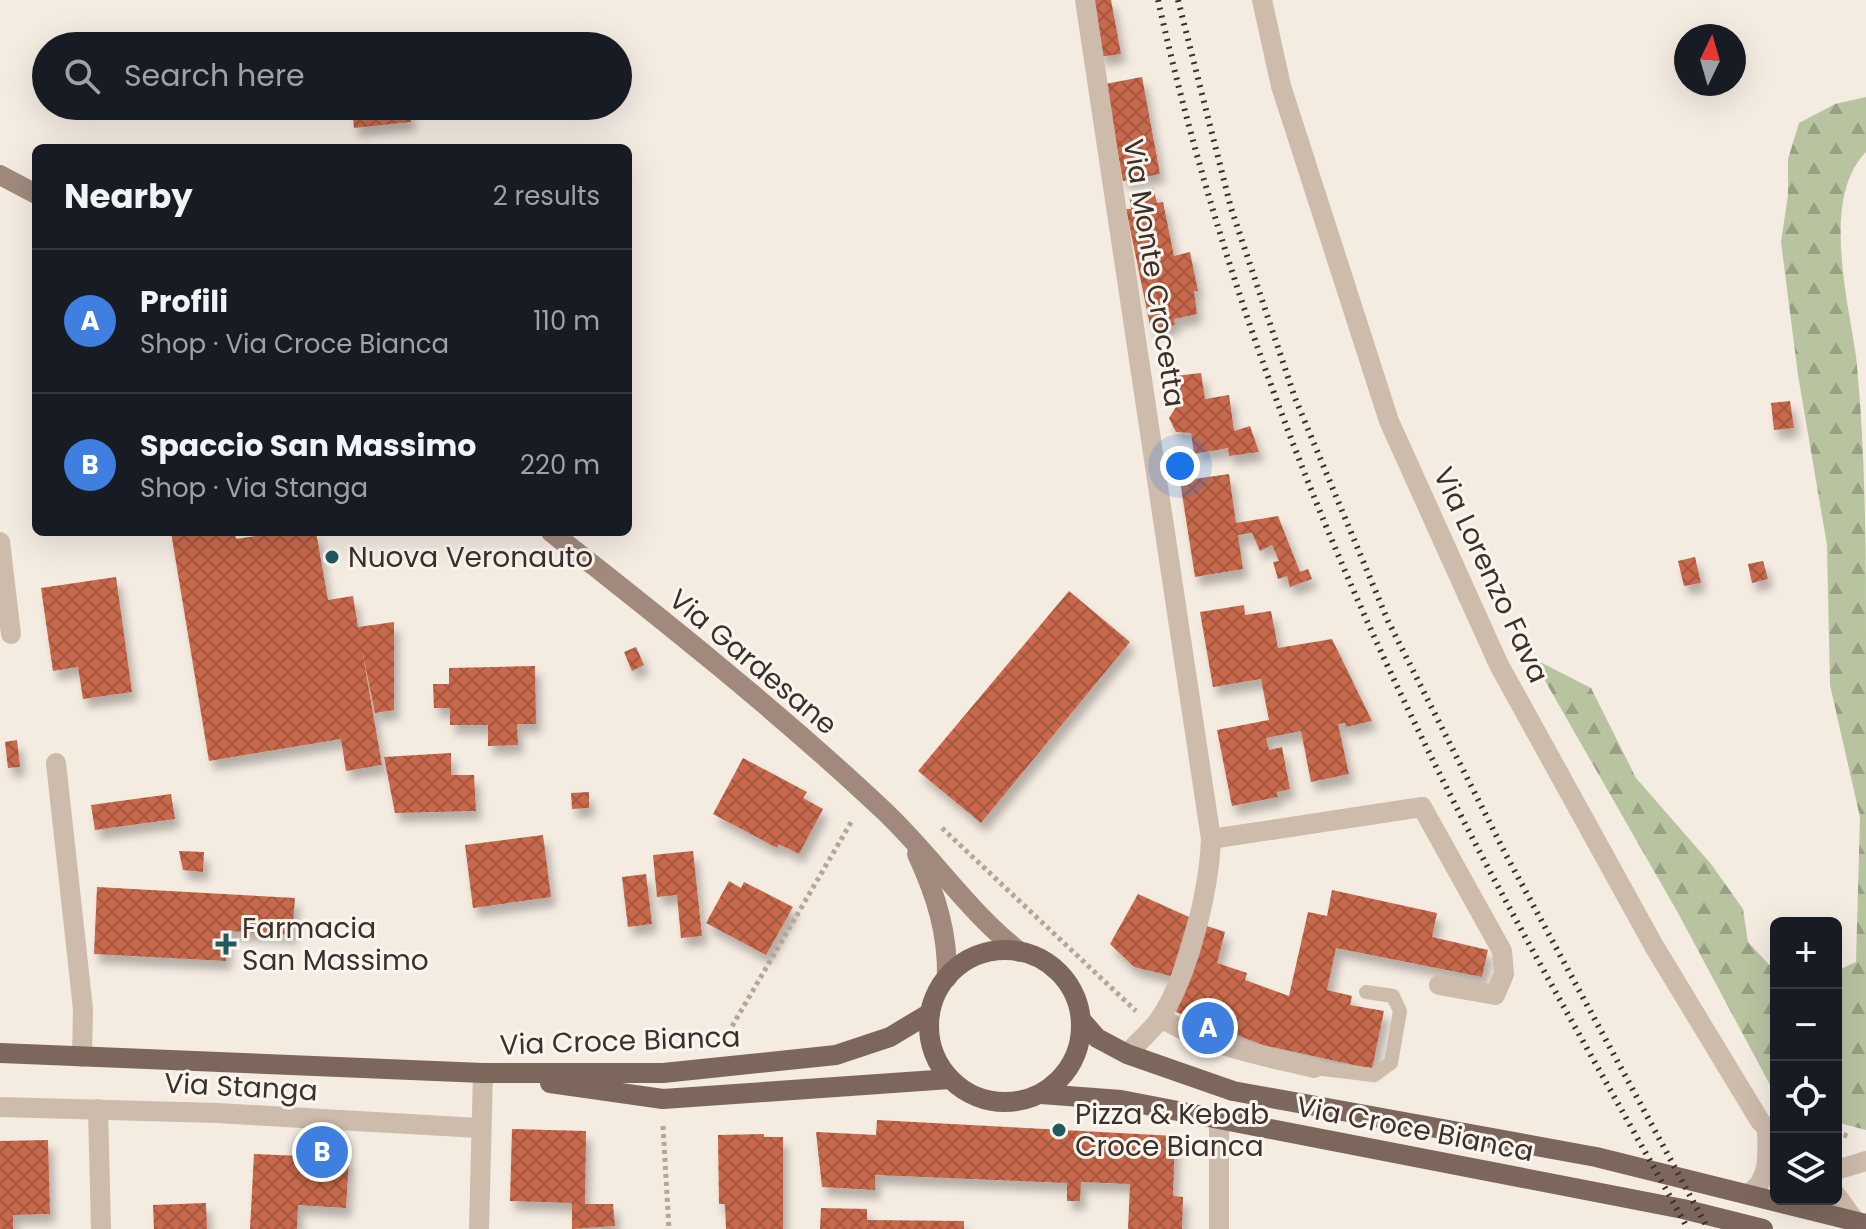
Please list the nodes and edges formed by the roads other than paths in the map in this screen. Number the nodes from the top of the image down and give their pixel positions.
1 (1085, 0) edge
2 (1262, 0) edge
3 (0, 175) edge
4 (32, 192) edge
5 (556, 536) edge
6 (0, 542) edge
7 (11, 634) dead end
8 (56, 763) dead end
9 (1211, 839) junction
10 (912, 843) junction
11 (1020, 952) junction
12 (947, 978) junction
13 (1439, 985) dead end
14 (1366, 992) dead end
15 (930, 1013) junction
16 (1152, 1018) junction
17 (1082, 1021) junction
18 (0, 1053) edge
19 (1127, 1054) junction
20 (82, 1057) junction
21 (1314, 1068) joint
22 (483, 1073) junction
23 (950, 1079) junction
24 (1041, 1094) junction
25 (0, 1107) edge
26 (98, 1109) junction
27 (1219, 1121) junction
28 (479, 1128) junction
29 (1771, 1133) edge
30 (1770, 1144) edge
31 (1866, 1161) edge
32 (1842, 1168) edge
33 (1749, 1193) junction
34 (1842, 1202) edge
35 (1860, 1223) edge
36 (101, 1229) edge
37 (479, 1229) edge
38 (1219, 1229) edge
39 (1763, 1229) edge

1 - 9 street, Via Monte Crocetta
2 - 29 street, Via Lorenzo Fava
3 - 4 main road
5 - 10 main road, Via Gardesane
6 - 7 street
8 - 20 street
9 - 13 street
9 - 16 street, Via Monte Crocetta
10 - 11 main road, Via Gardesane
10 - 12 main road, Via Gardesane
11 - 12 main road
11 - 17 main road, Via Croce Bianca
12 - 15 main road
14 - 21 lane
15 - 22 main road, Via Croce Bianca
15 - 23 main road
16 - 19 street, Via Monte Crocetta
16 - 21 street, Via Croce Bianca
17 - 19 main road, Via Croce Bianca
17 - 24 main road
18 - 20 main road, Via Stanga
19 - 33 main road, Via Croce Bianca
20 - 22 main road, Via Stanga
22 - 23 main road, Via Croce Bianca
22 - 28 street
23 - 24 main road, Via Croce Bianca
24 - 27 main road, Via Croce Bianca
25 - 26 street, Via Stanga
26 - 28 street, Via Stanga
26 - 36 street
27 - 38 street
27 - 39 main road, Via Croce Bianca
28 - 37 street
30 - 33 street, Via Lorenzo Fava
31 - 32 street
33 - 35 main road, Via Croce Bianca
34 - 35 street

